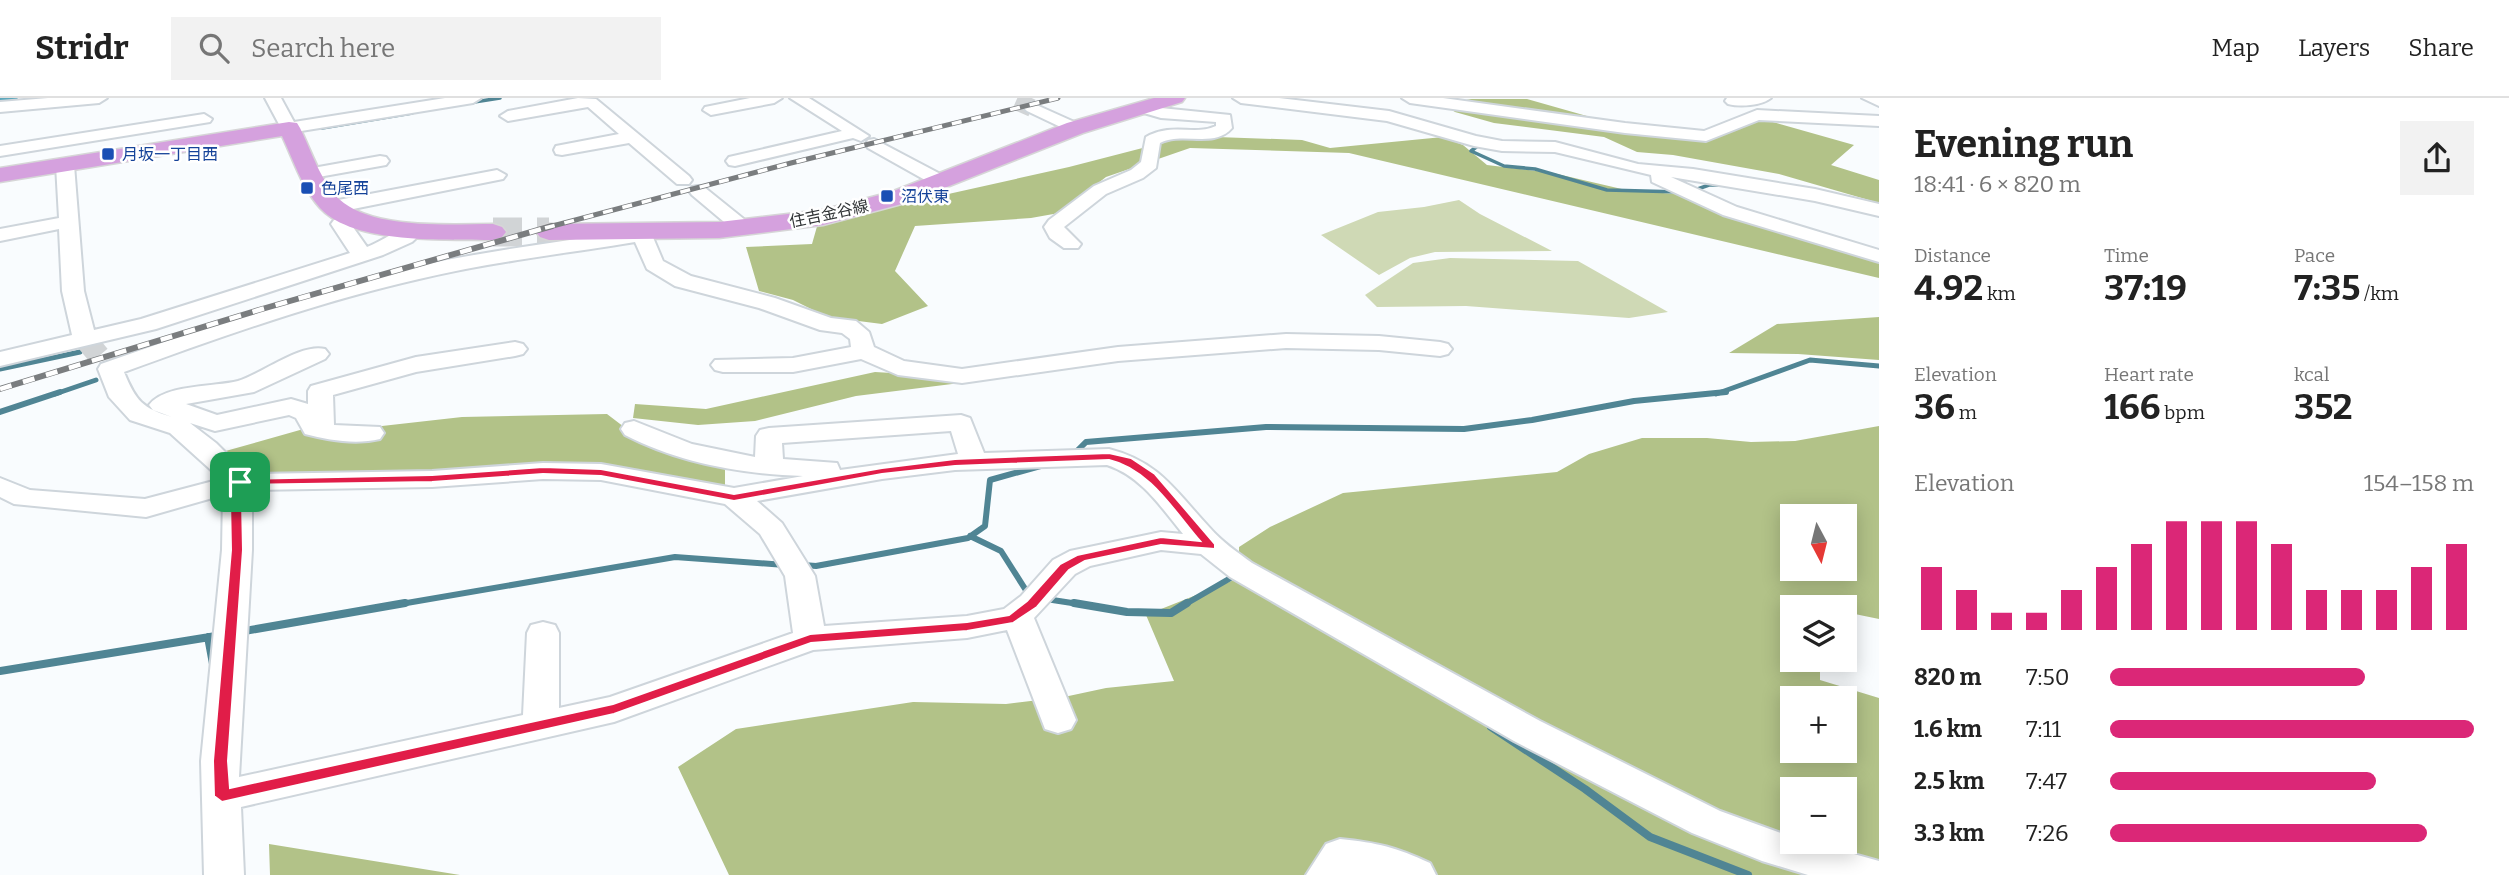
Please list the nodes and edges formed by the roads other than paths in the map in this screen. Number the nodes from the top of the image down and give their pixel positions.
1 (99, 98) edge
2 (273, 98) edge
3 (349, 98) edge
4 (473, 98) edge
5 (774, 98) edge
6 (798, 98) edge
7 (1175, 98) edge
8 (1296, 98) edge
9 (1410, 98) edge
10 (1763, 98) edge
11 (1870, 98) edge
12 (1244, 99) edge
13 (1733, 101) dead end
14 (1879, 101) edge
15 (199, 102) dead end
16 (592, 103) edge
17 (1278, 103) junction
18 (0, 107) edge
19 (1032, 108) tunnel mouth
20 (1142, 108) junction
21 (711, 110) dead end
22 (360, 116) junction
23 (508, 116) dead end
24 (204, 118) junction
25 (1224, 118) junction
26 (537, 121) dead end
27 (1879, 121) edge
28 (289, 128) junction
29 (1075, 128) junction
30 (632, 137) junction
31 (863, 138) junction
32 (214, 141) junction
33 (562, 150) dead end
34 (0, 151) edge
35 (1580, 153) junction
36 (380, 161) dead end
37 (735, 162) dead end
38 (1549, 163) dead end
39 (65, 168) junction
40 (1638, 169) junction
41 (313, 173) junction
42 (0, 175) edge
43 (497, 175) dead end
44 (940, 181) junction
45 (1879, 210) edge
46 (337, 216) junction
47 (67, 222) junction
48 (485, 228) tunnel mouth
49 (743, 228) junction
50 (415, 230) junction
51 (549, 232) tunnel mouth
52 (643, 233) junction
53 (0, 235) edge
54 (1071, 244) dead end
55 (362, 255) junction
56 (1879, 256) edge
57 (85, 339) junction
58 (516, 349) dead end
59 (1440, 349) dead end
60 (863, 351) junction
61 (317, 354) dead end
62 (0, 359) edge
63 (723, 365) dead end
64 (162, 405) junction
65 (129, 406) junction
66 (321, 429) junction
67 (634, 429) dead end
68 (371, 433) dead end
69 (972, 456) junction
70 (769, 467) junction
71 (240, 482) junction
72 (0, 486) edge
73 (734, 498) junction
74 (1211, 546) junction
75 (1031, 602) junction
76 (543, 633) dead end
77 (810, 639) junction
78 (1058, 720) dead end
79 (541, 725) junction
80 (222, 796) junction
81 (224, 875) edge
82 (1326, 875) edge
83 (1416, 875) edge
84 (1868, 875) edge

1 - 18 street
2 - 28 street
3 - 22 street
4 - 22 street
5 - 21 street
6 - 31 street
7 - 20 main road, 住吉金谷線
8 - 17 street
9 - 27 street
10 - 13 street
11 - 14 street
12 - 17 street
12 - 25 street
15 - 24 street
16 - 23 street
16 - 26 street
16 - 30 street
17 - 35 street
19 - 29 street
20 - 25 street
20 - 29 main road, 住吉金谷線
22 - 28 street
24 - 32 street
24 - 34 street
25 - 54 street
28 - 32 main road
28 - 41 main road
29 - 44 main road, 住吉金谷線
30 - 33 street
30 - 49 street
31 - 37 street
31 - 44 street
32 - 39 main road
35 - 38 street
35 - 40 street
36 - 41 street
39 - 42 main road
39 - 47 street
40 - 45 street
40 - 56 street
41 - 46 main road
43 - 46 street
44 - 49 main road, 住吉金谷線
46 - 50 main road
46 - 55 street
47 - 53 street
47 - 57 street
48 - 50 main road
49 - 52 main road, 住吉金谷線
50 - 55 street
51 - 52 main road, 住吉金谷線
52 - 60 street
52 - 65 street
55 - 57 street
57 - 62 street
58 - 66 street
59 - 60 street
60 - 63 street
61 - 64 street
64 - 65 street
64 - 66 street
65 - 71 street
66 - 68 street
67 - 70 street
69 - 70 street
69 - 70 street
69 - 73 street
69 - 74 street
71 - 72 street
71 - 73 street
71 - 80 street
73 - 77 street
74 - 75 street
74 - 84 street
75 - 77 street
75 - 78 street
76 - 79 street
77 - 79 street
79 - 80 street
80 - 81 street
82 - 83 street

